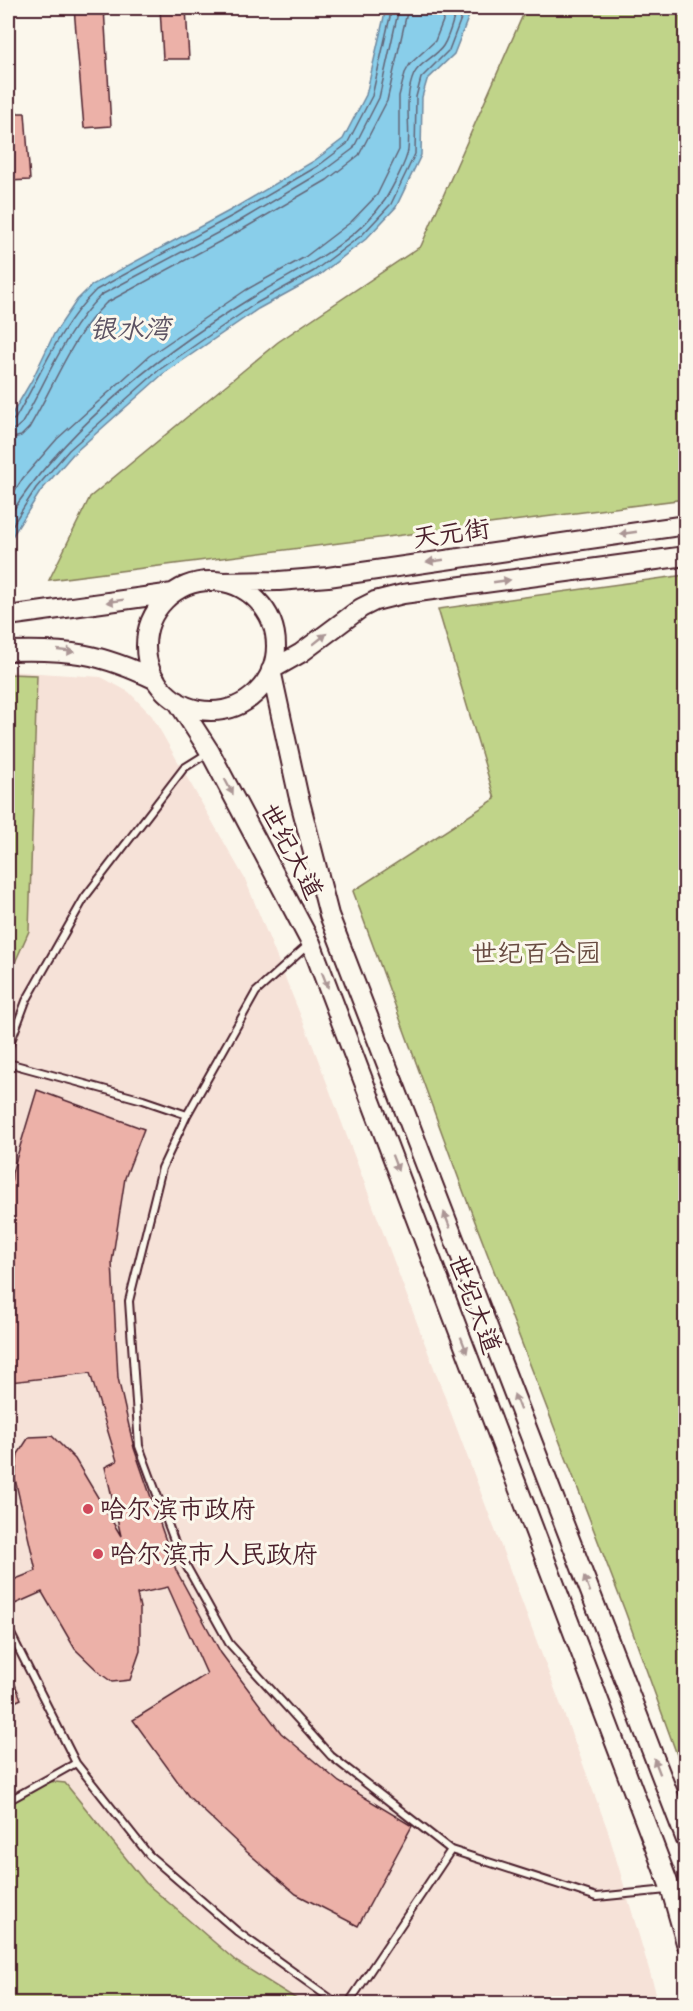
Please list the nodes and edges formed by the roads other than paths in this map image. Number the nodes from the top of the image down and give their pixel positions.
1 (686, 525) edge
2 (686, 556) edge
3 (222, 582) junction
4 (173, 593) junction
5 (11, 616) edge
6 (8, 651) edge
7 (271, 670) junction
8 (156, 680) junction
9 (177, 701) junction
10 (210, 752) junction
11 (311, 943) junction
12 (8, 1049) edge
13 (8, 1063) edge
14 (187, 1115) junction
15 (8, 1628) edge
16 (76, 1763) junction
17 (8, 1801) edge
18 (686, 1840) edge
19 (451, 1850) junction
20 (671, 1890) junction
21 (686, 1943) edge
22 (338, 2004) edge
23 (348, 2004) edge

1 -> 3 main road, 天元街
7 -> 2 main road
3 - 4 main road
3 - 7 main road
4 -> 5 main road
4 - 8 main road
6 -> 8 main road
7 - 9 main road
18 -> 7 main road, 世纪大道
8 - 9 main road
9 - 10 main road, 世纪大道
10 -> 11 main road, 世纪大道
10 - 12 lane
11 - 14 lane
11 -> 20 main road, 世纪大道
13 - 14 lane
14 - 19 lane
15 - 16 lane
16 - 17 lane
16 - 22 lane
19 - 20 lane
19 - 23 lane
20 - 21 main road, 世纪大道

